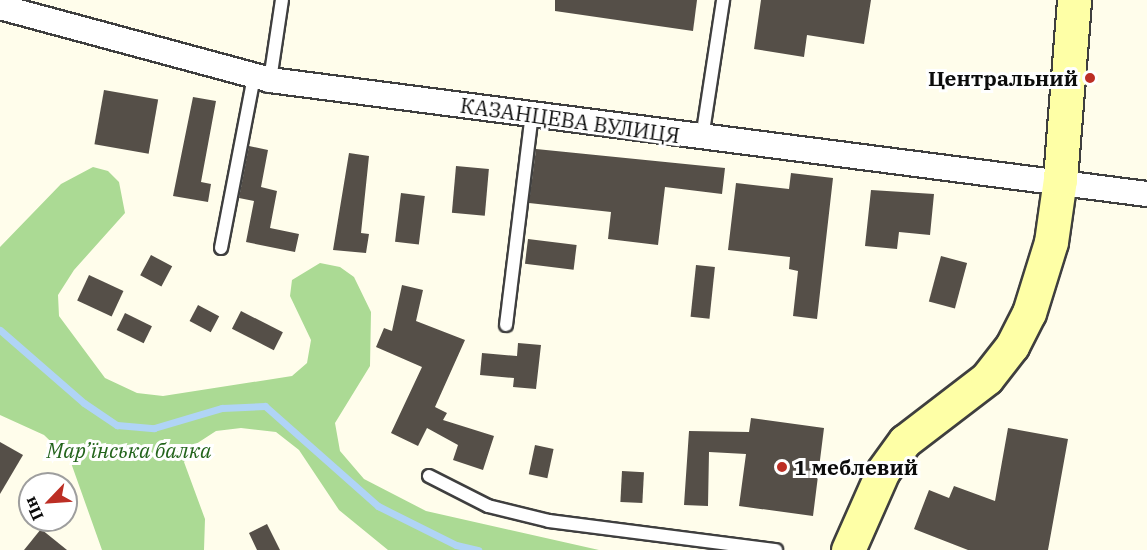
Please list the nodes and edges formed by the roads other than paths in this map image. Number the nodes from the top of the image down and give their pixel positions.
1 (282, 0) edge
2 (723, 0) edge
3 (1074, 0) edge
4 (0, 7) edge
5 (262, 79) junction
6 (532, 114) junction
7 (702, 139) junction
8 (1060, 179) junction
9 (1147, 194) edge
10 (221, 248) dead end
11 (506, 325) dead end
12 (429, 476) dead end
13 (776, 550) edge
14 (848, 550) edge

1 - 5 lane
2 - 7 lane
3 - 8 main road
4 - 5 street, КАЗАНЦЕВА ВУЛИЦЯ
5 - 6 street, КАЗАНЦЕВА ВУЛИЦЯ
5 - 10 lane
6 - 7 street, КАЗАНЦЕВА ВУЛИЦЯ
6 - 11 lane
7 - 8 street, КАЗАНЦЕВА ВУЛИЦЯ
8 - 9 street, КАЗАНЦЕВА ВУЛИЦЯ
8 - 14 main road
12 - 13 lane

